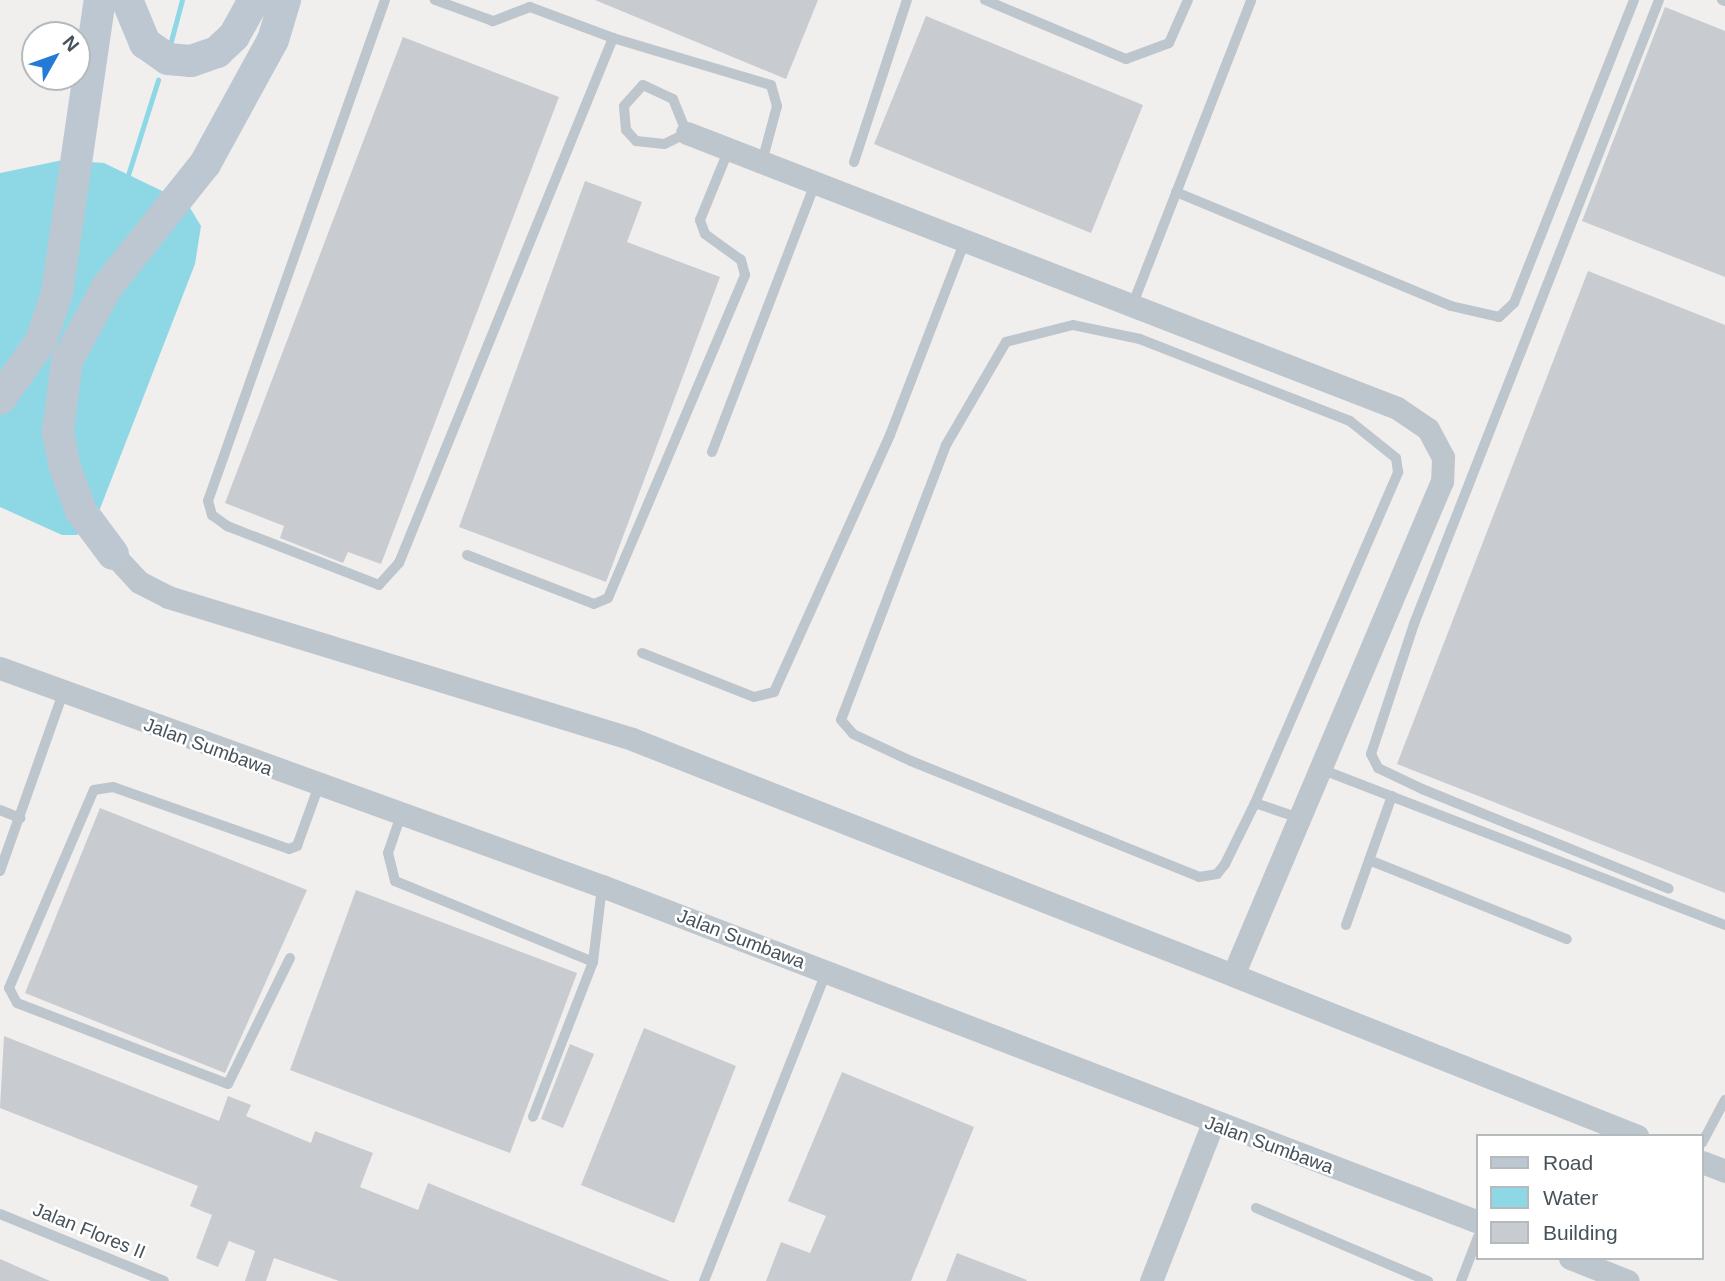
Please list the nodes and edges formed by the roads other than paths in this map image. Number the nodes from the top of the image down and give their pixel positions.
1 (100, 0) edge
2 (127, 0) edge
3 (254, 0) edge
4 (285, 0) edge
5 (385, 0) edge
6 (435, 0) edge
7 (907, 0) edge
8 (985, 0) edge
9 (1188, 0) edge
10 (1251, 0) edge
11 (1634, 0) edge
12 (1659, 0) edge
13 (613, 38) junction
14 (687, 133) junction
15 (729, 149) junction
16 (762, 162) junction
17 (853, 162) dead end
18 (815, 183) junction
19 (1176, 192) junction
20 (965, 241) junction
21 (1132, 306) junction
22 (0, 399) edge
23 (712, 452) dead end
24 (113, 554) joint
25 (467, 555) dead end
26 (642, 653) dead end
27 (0, 668) edge
28 (63, 693) junction
29 (1318, 768) junction
30 (316, 795) junction
31 (1392, 796) junction
32 (1255, 803) junction
33 (0, 810) edge
34 (20, 818) junction
35 (1299, 818) junction
36 (398, 821) junction
37 (1369, 860) junction
38 (0, 871) edge
39 (602, 886) junction
40 (1669, 889) dead end
41 (1346, 925) dead end
42 (1725, 925) edge
43 (1567, 939) dead end
44 (290, 957) dead end
45 (593, 962) junction
46 (827, 971) junction
47 (1233, 975) junction
48 (1725, 1100) edge
49 (533, 1117) dead end
50 (1212, 1125) junction
51 (1632, 1134) edge
52 (1704, 1139) edge
53 (1704, 1163) edge
54 (1725, 1171) edge
55 (1256, 1208) dead end
56 (0, 1214) edge
57 (1476, 1221) edge
58 (1476, 1243) edge
59 (1575, 1260) edge
60 (164, 1281) edge
61 (704, 1281) edge
62 (1151, 1281) edge
63 (1428, 1281) edge
64 (1461, 1281) edge
65 (1628, 1281) edge

1 - 22 main road
2 - 3 main road
4 - 24 main road
5 - 13 lane
6 - 13 lane
7 - 17 lane
8 - 9 lane
10 - 19 lane
11 - 19 lane
12 - 40 lane
13 - 16 lane
14 - 14 lane
14 - 15 street
15 - 16 street
15 - 25 lane
16 - 18 street
18 - 20 street
18 - 23 lane
19 - 21 lane
20 - 21 street
20 - 26 lane
21 - 29 street
24 - 47 street
27 - 28 street, Jalan Sumbawa
28 - 30 street, Jalan Sumbawa
28 - 34 lane
29 - 31 lane
29 - 35 street
30 - 36 street, Jalan Sumbawa
30 - 44 lane
31 - 37 lane
31 - 42 lane
32 - 32 lane
32 - 35 lane
33 - 34 lane
34 - 38 lane
35 - 47 street
36 - 39 street, Jalan Sumbawa
36 - 45 lane
37 - 41 lane
37 - 43 lane
39 - 45 lane
39 - 46 street, Jalan Sumbawa
45 - 49 lane
46 - 50 street, Jalan Sumbawa
46 - 61 lane
47 - 51 street
48 - 52 lane
50 - 57 street, Jalan Sumbawa
50 - 62 street
53 - 54 street
55 - 63 lane
56 - 60 lane, Jalan Flores II
58 - 64 lane
59 - 65 street

